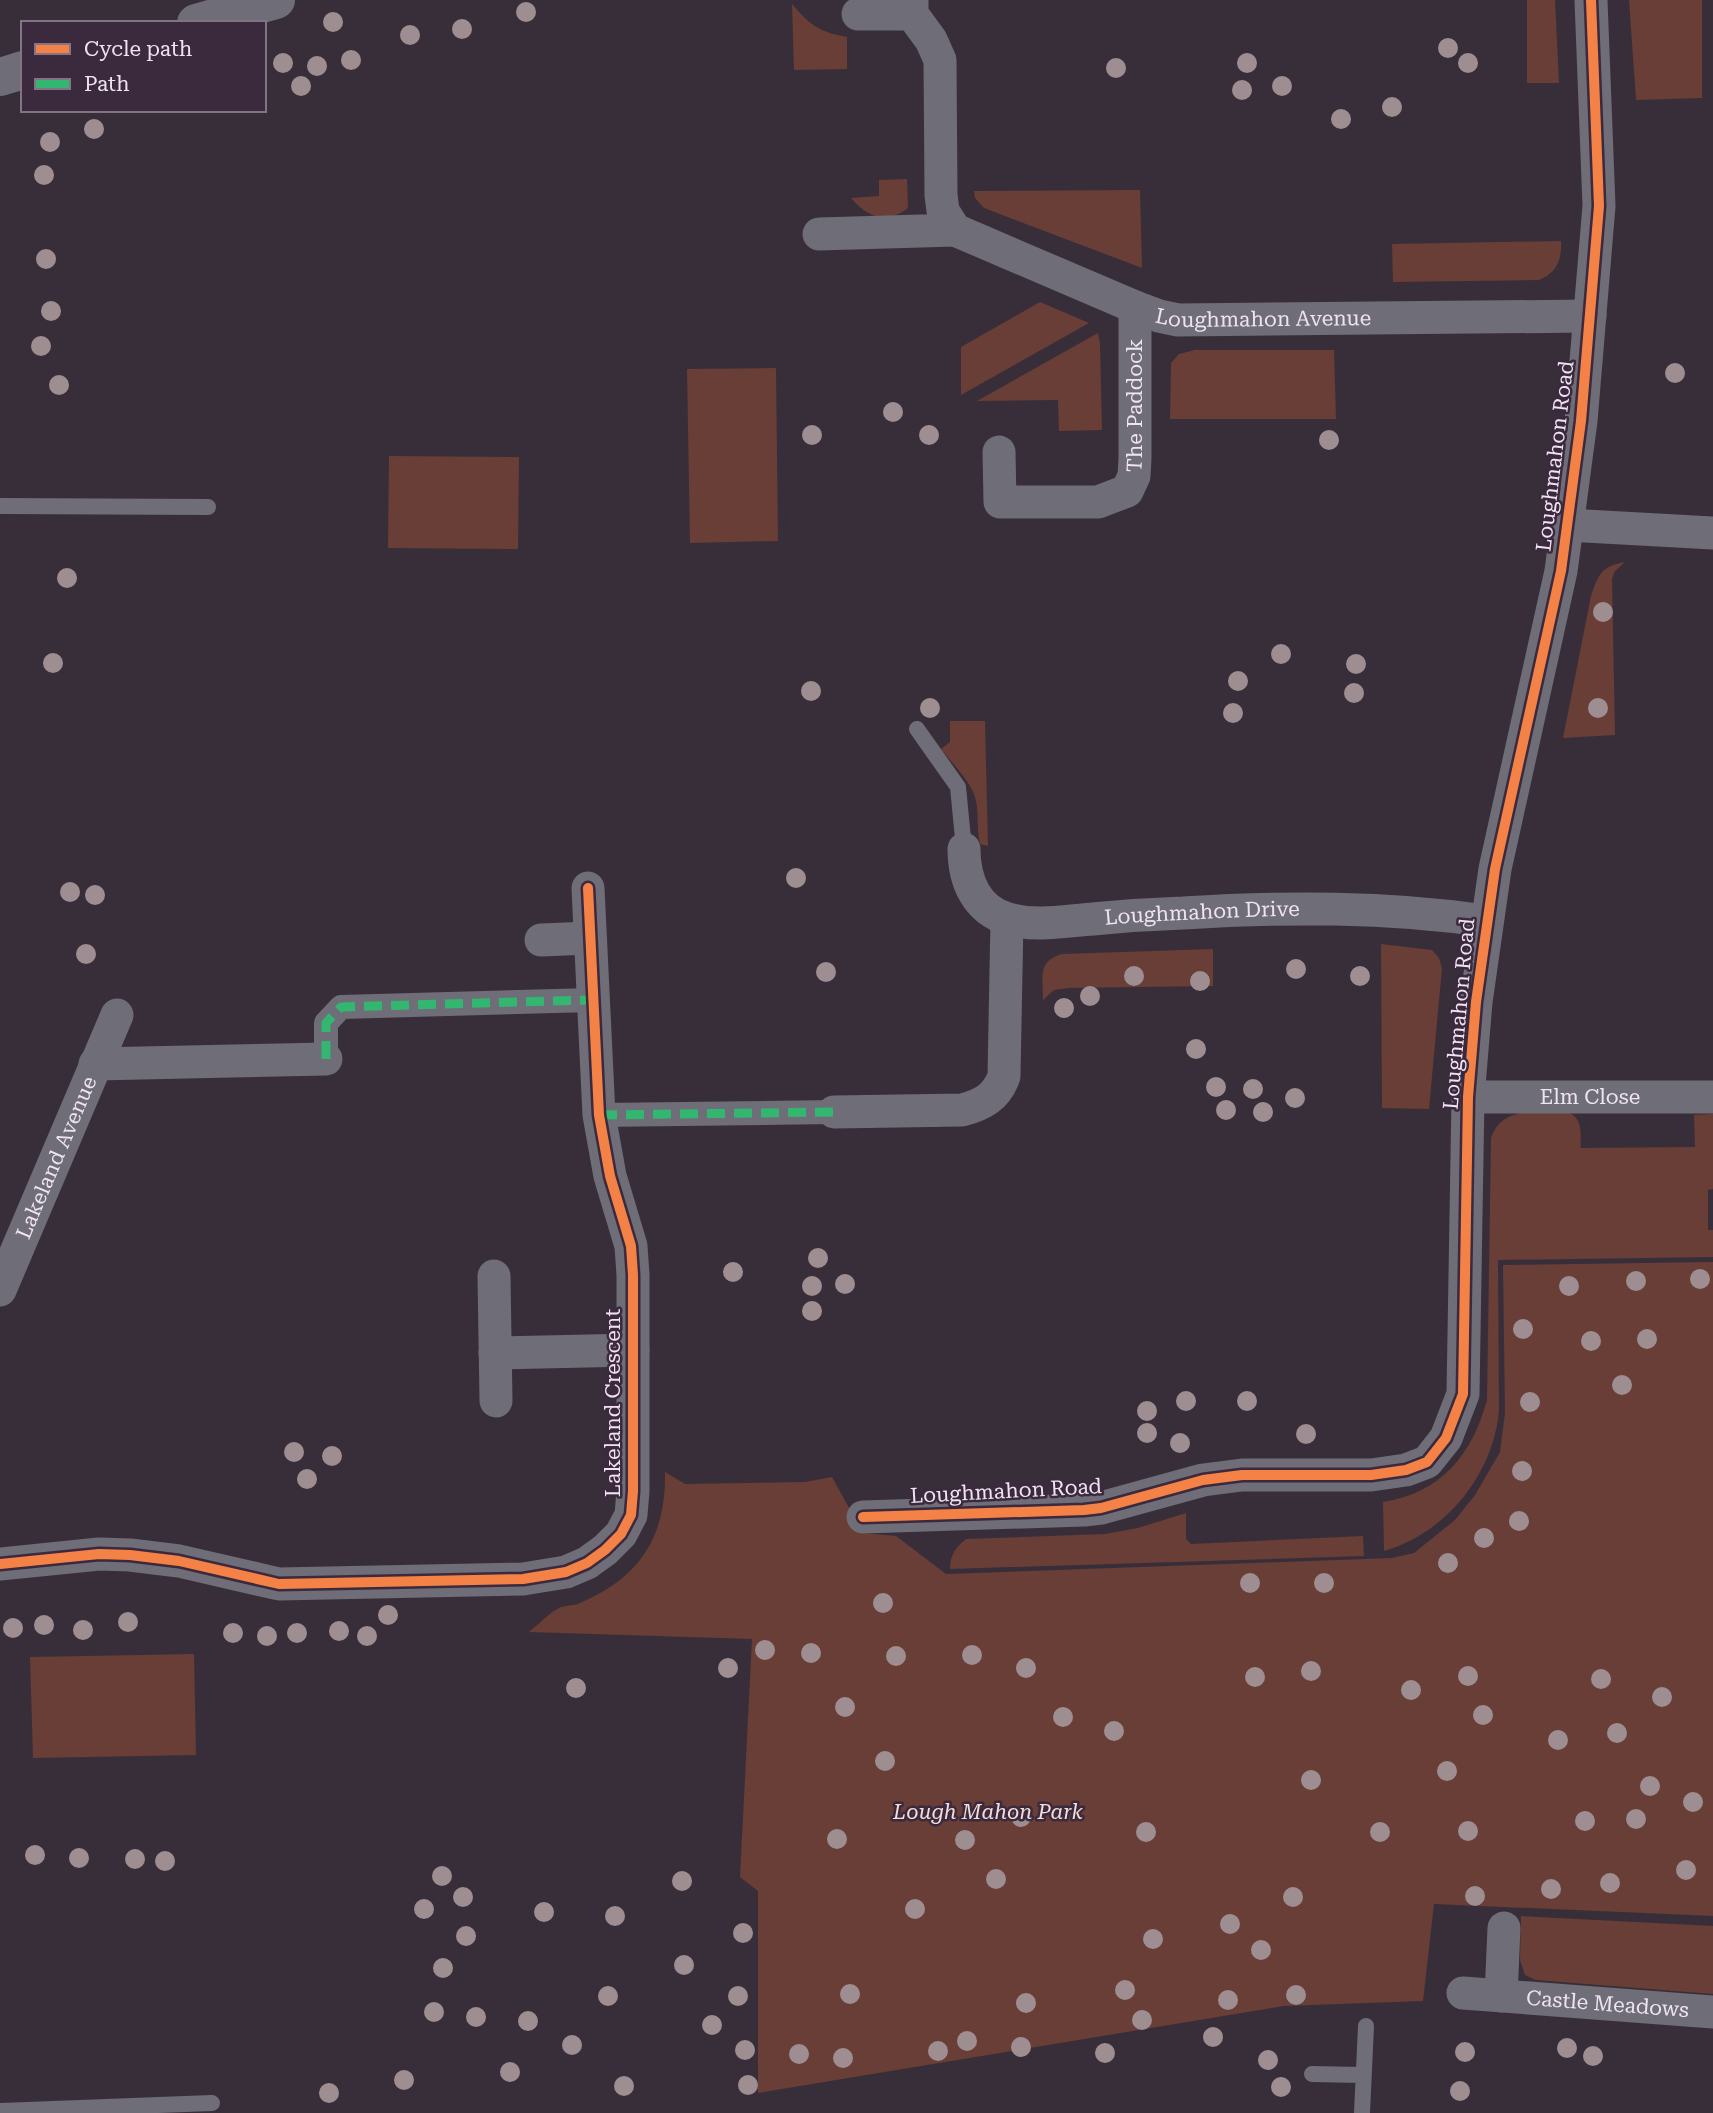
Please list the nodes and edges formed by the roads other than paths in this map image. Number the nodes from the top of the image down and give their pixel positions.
1 (276, 0) edge
2 (1591, 0) edge
3 (912, 7) edge
4 (858, 14) dead end
5 (203, 21) edge
6 (21, 71) edge
7 (0, 77) edge
8 (955, 230) junction
9 (819, 234) dead end
10 (1135, 307) junction
11 (1590, 316) junction
12 (999, 452) dead end
13 (0, 506) edge
14 (208, 507) dead end
15 (1567, 525) junction
16 (1713, 533) edge
17 (917, 729) dead end
18 (964, 849) joint
19 (588, 888) dead end
20 (1007, 919) junction
21 (1486, 921) junction
22 (590, 939) junction
23 (541, 940) dead end
24 (592, 1000) junction
25 (117, 1015) dead end
26 (326, 1059) joint
27 (95, 1064) junction
28 (1468, 1097) junction
29 (1713, 1097) edge
30 (834, 1112) joint
31 (599, 1115) junction
32 (494, 1276) dead end
33 (0, 1290) edge
34 (633, 1350) junction
35 (495, 1353) junction
36 (496, 1401) dead end
37 (863, 1517) dead end
38 (0, 1564) edge
39 (1504, 1928) dead end
40 (1463, 1993) dead end
41 (1501, 1996) junction
42 (1713, 2012) edge
43 (1366, 2026) dead end
44 (1312, 2074) dead end
45 (1362, 2075) junction
46 (212, 2103) dead end
47 (0, 2111) edge
48 (1362, 2113) edge

1 - 5 street
2 - 11 street, Loughmahon Road
3 - 4 street
3 - 8 street
6 - 7 street
8 - 9 street
8 - 10 street, Loughmahon Avenue
10 - 11 street, Loughmahon Avenue
10 - 12 street, The Paddock
11 - 15 street, Loughmahon Road
13 - 14 lane
15 - 16 street
15 - 21 street, Loughmahon Road
17 - 18 lane
18 - 20 street, Loughmahon Drive
19 - 22 street, Lakeland Crescent
20 - 21 street, Loughmahon Drive
20 - 30 street
21 - 28 street, Loughmahon Road
22 - 23 street
22 - 24 street, Lakeland Crescent
24 - 26 street
24 - 31 street, Lakeland Crescent
25 - 27 street, Lakeland Avenue
26 - 27 street, Lakeland Avenue
27 - 33 street, Lakeland Avenue
28 - 29 street, Elm Close
28 - 37 street, Loughmahon Road
30 - 31 street
31 - 34 street, Lakeland Crescent
32 - 35 street
34 - 35 street
34 - 38 street, Lakeland Crescent
35 - 36 street
39 - 41 street, Castle Meadows
40 - 41 street, Castle Meadows
41 - 42 street, Castle Meadows
43 - 45 lane
44 - 45 lane
45 - 48 lane
46 - 47 lane

